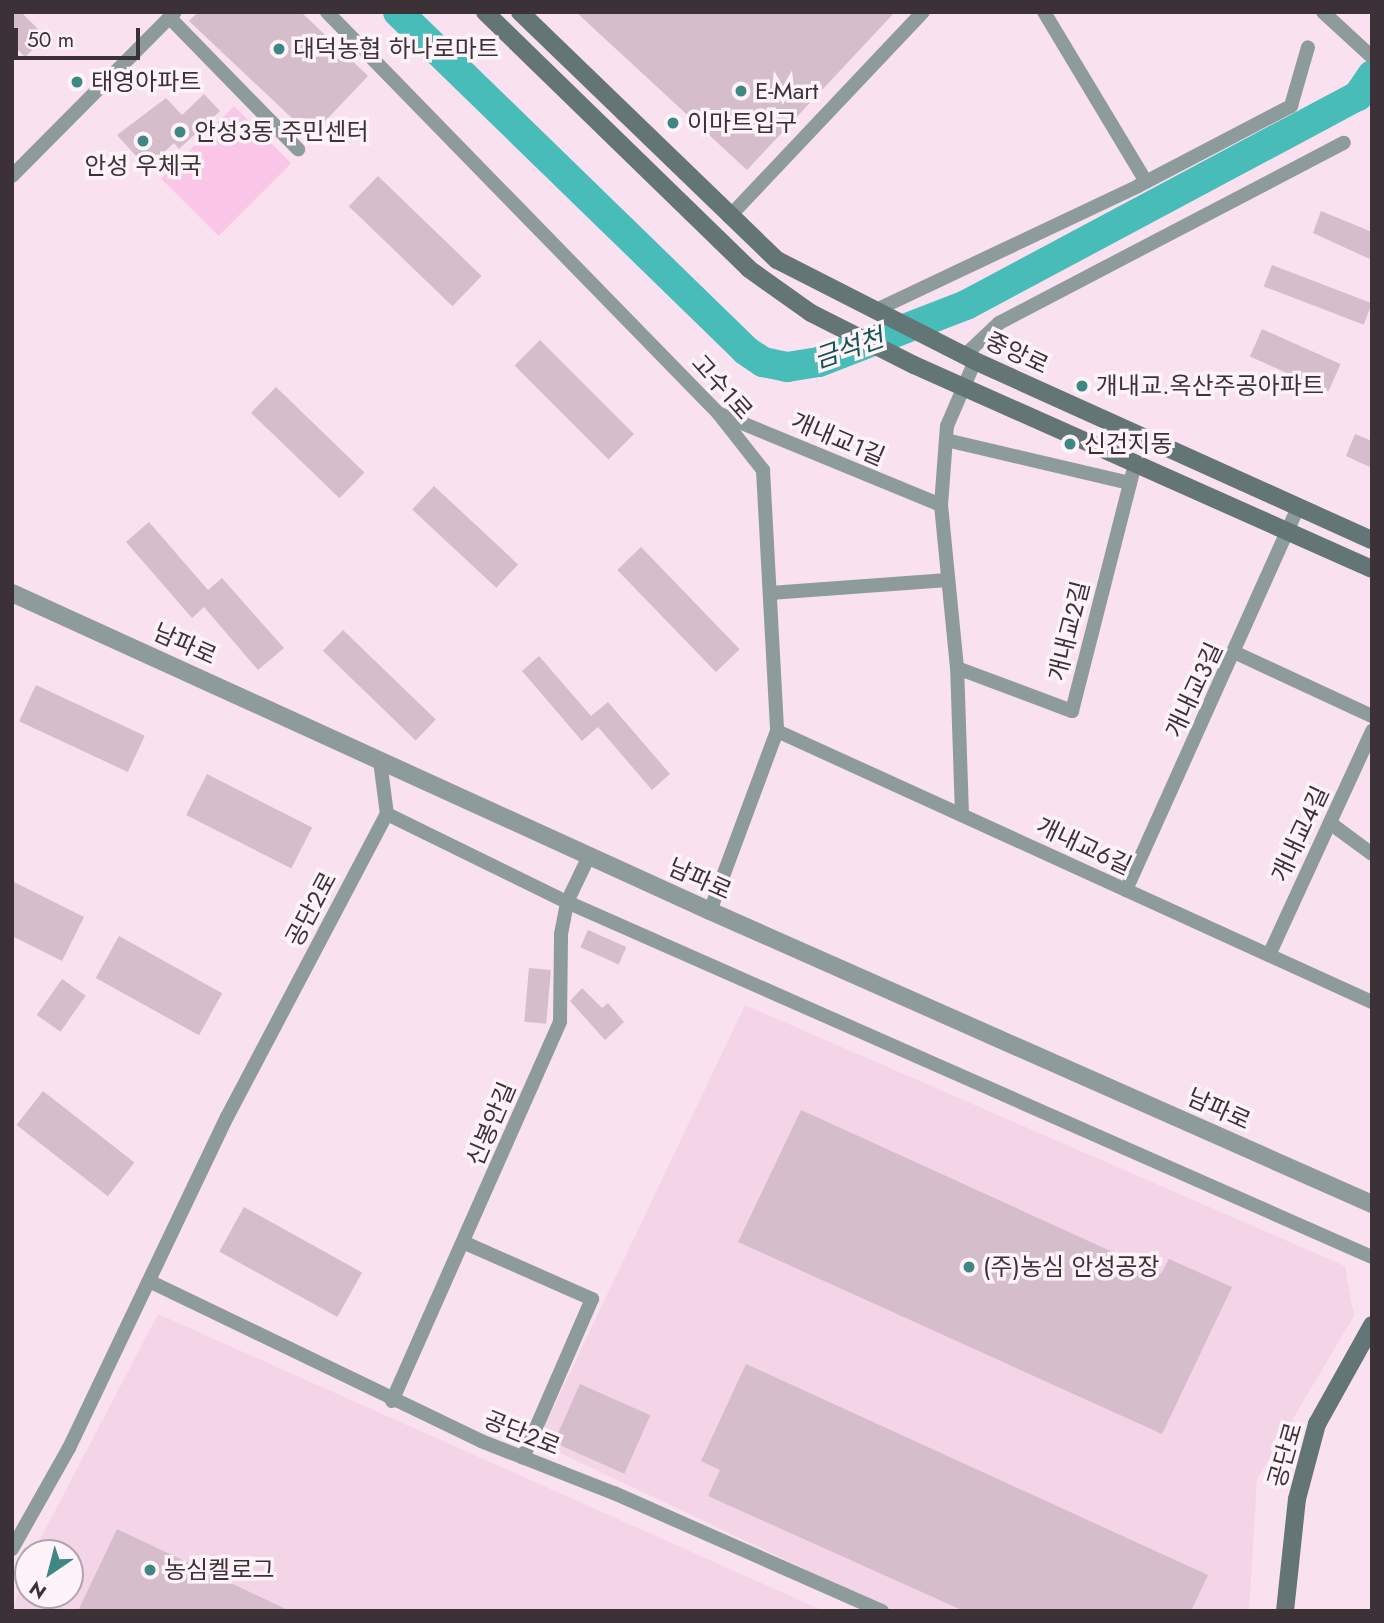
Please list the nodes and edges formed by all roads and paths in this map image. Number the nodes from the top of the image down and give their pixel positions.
1 (327, 12) edge
2 (485, 12) edge
3 (520, 12) edge
4 (923, 12) edge
5 (1044, 12) edge
6 (1323, 12) edge
7 (172, 15) edge
8 (1308, 47) dead end
9 (1372, 57) edge
10 (1344, 143) dead end
11 (298, 149) dead end
12 (12, 176) edge
13 (1146, 182) junction
14 (729, 218) junction
15 (874, 311) junction
16 (970, 359) junction
17 (964, 385) junction
18 (718, 413) junction
19 (946, 440) junction
20 (1135, 463) junction
21 (1130, 483) junction
22 (941, 505) junction
23 (1298, 508) junction
24 (1287, 532) junction
25 (1372, 540) edge
26 (1372, 569) edge
27 (948, 580) junction
28 (12, 593) edge
29 (770, 593) junction
30 (1236, 653) junction
31 (957, 668) junction
32 (1372, 716) edge
33 (777, 731) junction
34 (1372, 731) edge
35 (380, 761) junction
36 (387, 814) junction
37 (961, 815) junction
38 (1330, 823) junction
39 (1372, 854) edge
40 (589, 856) junction
41 (1126, 890) junction
42 (567, 902) junction
43 (710, 911) junction
44 (1269, 955) junction
45 (1372, 1002) edge
46 (1372, 1204) edge
47 (465, 1242) junction
48 (1372, 1257) edge
49 (151, 1282) junction
50 (1372, 1325) edge
51 (392, 1401) junction
52 (523, 1458) junction
53 (12, 1549) edge
54 (883, 1611) edge
55 (1285, 1611) edge

1 - 18 street, 고수1로
2 - 17 main road, 중앙로
3 - 14 main road
4 - 14 street
5 - 13 street
6 - 9 street
7 - 11 street
7 - 12 street
8 - 13 street
10 - 16 street, 중앙로
13 - 15 street
14 - 15 main road
15 - 16 main road
16 - 17 street
16 - 23 main road, 중앙로
17 - 19 street
17 - 20 main road, 중앙로
18 - 22 street, 개내교1길
18 - 29 street, 고수1로
19 - 21 street
19 - 22 street
20 - 21 street, 개내교2길
20 - 24 main road, 중앙로
21 - 31 street, 개내교2길
22 - 27 street
23 - 24 street, 개내교3길
23 - 25 main road, 중앙로
24 - 26 main road, 중앙로
24 - 30 street, 개내교3길
27 - 29 street
27 - 31 street
28 - 35 street, 남파로
29 - 33 street, 고수1로
30 - 32 street
30 - 41 street, 개내교3길
31 - 37 street
33 - 37 street, 개내교6길
33 - 43 street, 고수1로
34 - 38 street, 개내교4길
35 - 36 street
35 - 40 street, 남파로
36 - 42 street
36 - 49 street, 공단2로
37 - 41 street, 개내교6길
38 - 39 street
38 - 44 street, 개내교4길
40 - 42 street, 신봉안길
40 - 43 street, 남파로
41 - 44 street, 개내교6길
42 - 47 street, 신봉안길
42 - 48 street
43 - 46 street, 남파로
44 - 45 street, 개내교6길
47 - 51 street, 신봉안길
47 - 52 street
49 - 51 street, 공단2로
49 - 53 street, 공단2로
50 - 55 main road, 공단로
51 - 52 street, 공단2로
52 - 54 street, 공단2로

